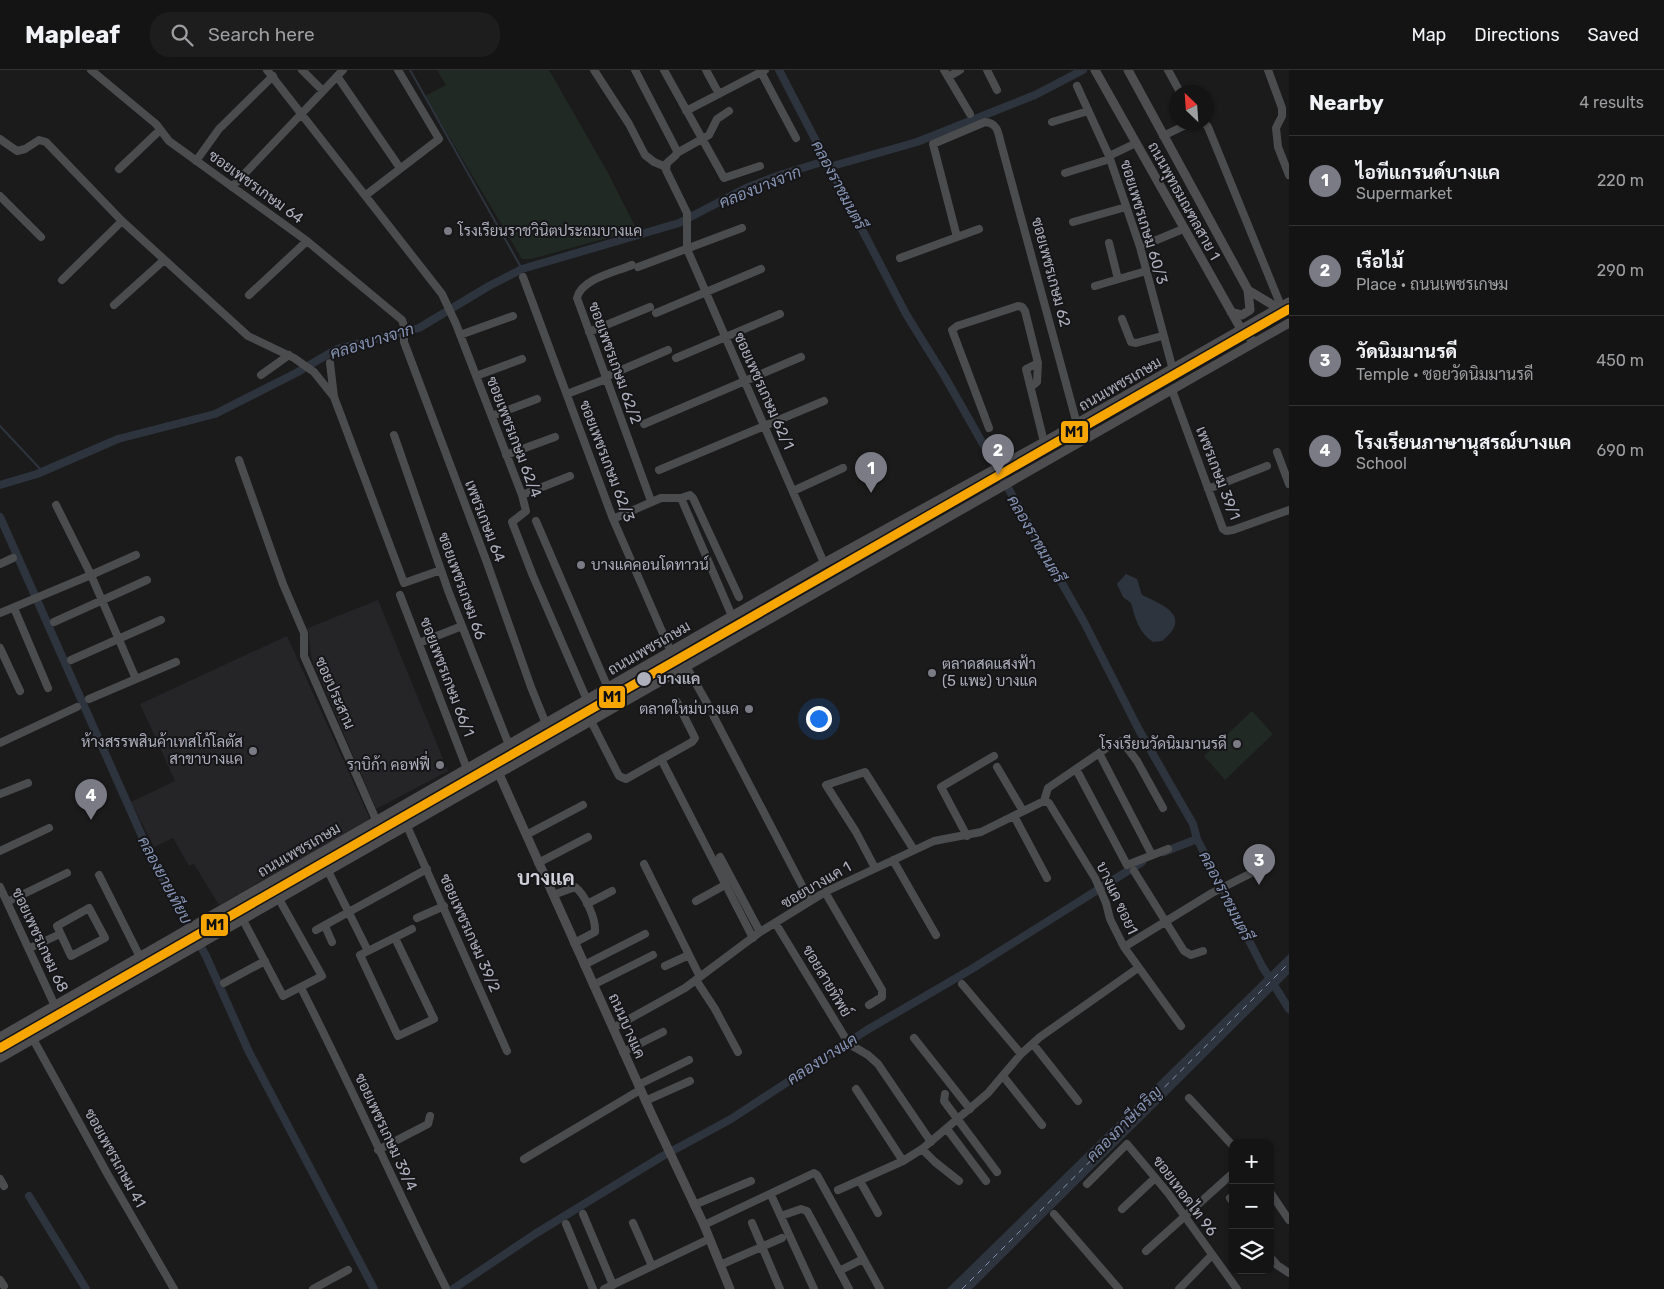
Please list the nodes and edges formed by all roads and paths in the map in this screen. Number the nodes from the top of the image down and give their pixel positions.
1 (302, 70) edge
2 (398, 70) edge
3 (594, 70) edge
4 (636, 70) edge
5 (664, 70) edge
6 (706, 70) edge
7 (960, 70) edge
8 (987, 70) edge
9 (1095, 70) edge
10 (1168, 70) edge
11 (1268, 70) edge
12 (92, 71) edge
13 (763, 71) edge
14 (270, 73) edge
15 (340, 73) edge
16 (946, 74) edge
17 (1130, 74) edge
18 (1176, 85) edge
19 (1077, 86) dead end
20 (996, 90) dead end
21 (323, 91) junction
22 (719, 94) junction
23 (686, 111) junction
24 (729, 111) dead end
25 (1088, 111) junction
26 (302, 113) junction
27 (970, 114) dead end
28 (1052, 122) dead end
29 (160, 130) junction
30 (1175, 130) edge
31 (1209, 130) edge
32 (1163, 136) junction
33 (796, 138) dead end
34 (703, 139) junction
35 (0, 140) edge
36 (1136, 143) junction
37 (677, 153) junction
38 (1109, 158) junction
39 (196, 161) junction
40 (760, 166) dead end
41 (666, 167) junction
42 (400, 168) junction
43 (119, 169) dead end
44 (1065, 173) dead end
45 (1289, 175) edge
46 (232, 187) junction
47 (366, 194) junction
48 (0, 196) edge
49 (1126, 206) junction
50 (122, 221) junction
51 (1073, 222) dead end
52 (742, 228) dead end
53 (979, 229) dead end
54 (1183, 229) junction
55 (41, 237) dead end
56 (957, 237) junction
57 (307, 241) junction
58 (1109, 243) dead end
59 (1140, 247) junction
60 (687, 248) junction
61 (900, 258) dead end
62 (163, 261) junction
63 (761, 269) dead end
64 (1146, 271) junction
65 (523, 277) dead end
66 (1118, 279) junction
67 (62, 280) dead end
68 (1095, 286) dead end
69 (1248, 290) junction
70 (705, 292) junction
71 (249, 295) dead end
72 (114, 305) dead end
73 (1283, 305) edge
74 (1231, 312) junction
75 (780, 314) dead end
76 (514, 316) dead end
77 (1122, 319) dead end
78 (1289, 323) edge
79 (404, 326) joint
80 (1241, 329) junction
81 (589, 332) junction
82 (460, 335) junction
83 (1162, 336) junction
84 (724, 337) junction
85 (1254, 342) junction
86 (668, 350) dead end
87 (292, 357) junction
88 (801, 357) dead end
89 (676, 358) dead end
90 (522, 360) dead end
91 (330, 363) dead end
92 (1038, 364) junction
93 (1173, 370) junction
94 (261, 375) dead end
95 (476, 376) junction
96 (605, 378) junction
97 (744, 381) junction
98 (1031, 388) junction
99 (1172, 390) junction
100 (567, 394) junction
101 (334, 398) junction
102 (537, 399) dead end
103 (824, 400) dead end
104 (492, 416) junction
105 (644, 424) dead end
106 (1077, 424) junction
107 (764, 426) junction
108 (989, 428) dead end
109 (394, 435) dead end
110 (555, 437) dead end
111 (1044, 442) junction
112 (1277, 452) dead end
113 (506, 455) junction
114 (240, 460) dead end
115 (1268, 466) dead end
116 (843, 468) dead end
117 (1286, 469) edge
118 (659, 470) dead end
119 (570, 476) dead end
120 (1289, 484) edge
121 (1208, 489) junction
122 (793, 491) junction
123 (522, 495) junction
124 (680, 498) junction
125 (651, 501) junction
126 (56, 505) dead end
127 (1289, 510) edge
128 (699, 512) junction
129 (690, 517) junction
130 (613, 519) junction
131 (536, 521) dead end
132 (710, 534) junction
133 (699, 540) junction
134 (136, 555) dead end
135 (13, 558) dead end
136 (824, 563) junction
137 (0, 564) edge
138 (441, 570) junction
139 (91, 575) junction
140 (147, 580) dead end
141 (400, 595) dead end
142 (739, 596) dead end
143 (102, 600) junction
144 (14, 608) junction
145 (0, 613) edge
146 (732, 616) junction
147 (161, 620) dead end
148 (54, 622) dead end
149 (462, 626) junction
150 (118, 639) junction
151 (419, 643) junction
152 (0, 648) edge
153 (671, 652) junction
154 (71, 660) dead end
155 (176, 662) dead end
156 (686, 666) junction
157 (136, 679) junction
158 (48, 688) dead end
159 (608, 688) junction
160 (20, 691) dead end
161 (90, 699) dead end
162 (587, 700) junction
163 (677, 702) dead end
164 (707, 703) tunnel mouth
165 (77, 707) dead end
166 (714, 717) tunnel mouth
167 (591, 721) junction
168 (546, 724) junction
169 (0, 743) edge
170 (509, 745) junction
171 (1099, 753) junction
172 (994, 756) dead end
173 (660, 759) junction
174 (997, 767) dead end
175 (467, 769) junction
176 (1076, 769) junction
177 (499, 774) junction
178 (28, 783) dead end
179 (0, 794) edge
180 (1046, 802) junction
181 (583, 805) dead end
182 (1163, 808) dead end
183 (1023, 811) junction
184 (1014, 816) junction
185 (376, 822) junction
186 (408, 826) junction
187 (49, 828) dead end
188 (526, 835) junction
189 (968, 836) junction
190 (588, 837) dead end
191 (1168, 849) dead end
192 (914, 850) junction
193 (0, 851) edge
194 (1152, 854) junction
195 (720, 857) dead end
196 (893, 860) junction
197 (538, 862) junction
198 (1271, 863) dead end
199 (644, 864) dead end
200 (875, 868) junction
201 (427, 869) junction
202 (328, 871) junction
203 (1134, 871) dead end
204 (67, 872) dead end
205 (99, 875) dead end
206 (1047, 878) dead end
207 (725, 885) junction
208 (0, 887) edge
209 (612, 890) dead end
210 (825, 892) junction
211 (553, 894) junction
212 (279, 899) junction
213 (696, 901) dead end
214 (810, 901) junction
215 (7, 902) junction
216 (587, 904) junction
217 (444, 906) junction
218 (350, 912) junction
219 (417, 918) dead end
220 (243, 920) junction
221 (1166, 922) junction
222 (776, 924) junction
223 (325, 926) junction
224 (412, 929) dead end
225 (316, 930) dead end
226 (760, 932) junction
227 (60, 934) junction
228 (644, 934) dead end
229 (936, 935) dead end
230 (395, 938) junction
231 (753, 938) junction
232 (332, 942) dead end
233 (574, 942) junction
234 (1124, 947) junction
235 (30, 948) junction
236 (368, 951) junction
237 (1203, 951) dead end
238 (653, 955) dead end
239 (689, 955) junction
240 (140, 957) junction
241 (265, 961) junction
242 (584, 965) junction
243 (665, 966) dead end
244 (1138, 968) junction
245 (698, 978) junction
246 (224, 983) dead end
247 (962, 984) dead end
248 (593, 985) junction
249 (301, 988) junction
250 (869, 1005) dead end
251 (55, 1006) junction
252 (1181, 1026) dead end
253 (613, 1028) junction
254 (662, 1032) dead end
255 (0, 1037) edge
256 (914, 1038) dead end
257 (33, 1039) junction
258 (1033, 1044) junction
259 (508, 1051) dead end
260 (623, 1052) junction
261 (738, 1052) dead end
262 (1021, 1054) junction
263 (0, 1058) edge
264 (689, 1060) dead end
265 (1003, 1076) junction
266 (690, 1081) dead end
267 (639, 1088) junction
268 (856, 1090) dead end
269 (946, 1094) dead end
270 (1189, 1098) dead end
271 (645, 1101) junction
272 (1078, 1101) dead end
273 (970, 1109) junction
274 (430, 1116) dead end
275 (958, 1120) junction
276 (1042, 1125) dead end
277 (947, 1128) junction
278 (931, 1142) junction
279 (1229, 1142) edge
280 (922, 1149) junction
281 (378, 1150) junction
282 (524, 1160) dead end
283 (902, 1161) junction
284 (998, 1172) dead end
285 (1229, 1176) edge
286 (1155, 1178) junction
287 (751, 1181) dead end
288 (860, 1181) junction
289 (959, 1181) dead end
290 (986, 1181) dead end
291 (1087, 1184) dead end
292 (838, 1190) dead end
293 (771, 1195) junction
294 (1274, 1198) edge
295 (694, 1205) junction
296 (1122, 1209) dead end
297 (878, 1213) dead end
298 (582, 1214) dead end
299 (1054, 1214) dead end
300 (1184, 1215) junction
301 (780, 1216) junction
302 (1289, 1220) edge
303 (633, 1223) dead end
304 (752, 1223) dead end
305 (566, 1224) dead end
306 (704, 1225) junction
307 (782, 1238) dead end
308 (710, 1239) junction
309 (762, 1247) junction
310 (1146, 1251) dead end
311 (1212, 1255) junction
312 (863, 1259) junction
313 (1274, 1262) edge
314 (720, 1265) junction
315 (652, 1266) junction
316 (348, 1270) dead end
317 (839, 1271) junction
318 (1289, 1273) edge
319 (613, 1285) junction
320 (319, 1287) edge
321 (446, 1288) edge
322 (174, 1289) edge
323 (593, 1289) edge
324 (604, 1289) edge
325 (730, 1289) edge
326 (780, 1289) edge
327 (814, 1289) edge
328 (849, 1289) edge
329 (880, 1289) edge
330 (1119, 1289) edge
331 (1179, 1289) edge
332 (1237, 1289) edge

1 - 21 street
2 - 42 street
3 - 41 street
4 - 37 street
5 - 23 street
6 - 22 street
7 - 16 street
8 - 20 street
9 - 36 main road, ถนนพุทธมณฑลสาย 1
10 - 18 street
11 - 45 street
12 - 29 street, ซอยเพชรเกษม 64
13 - 22 street
13 - 33 street
14 - 26 street, ซอยเพชรเกษม 62/4
14 - 39 street
15 - 21 street
15 - 42 street
16 - 27 street
17 - 32 main road, ถนนพุทธมณฑลสาย 1
19 - 25 street, ซอยเพชรเกษม 60/3
21 - 26 street
22 - 23 street
23 - 34 street
24 - 34 street
25 - 28 street
25 - 38 street, ซอยเพชรเกษม 60/3
26 - 46 street
26 - 47 street, ซอยเพชรเกษม 62/4
29 - 39 street, ซอยเพชรเกษม 64
29 - 43 street
30 - 32 street
31 - 73 street
32 - 69 main road, ถนนพุทธมณฑลสาย 1
34 - 37 street
34 - 40 street
35 - 50 street
36 - 38 street
36 - 54 main road, ถนนพุทธมณฑลสาย 1
37 - 41 street
38 - 44 street
38 - 49 street, ซอยเพชรเกษม 60/3
39 - 46 street, ซอยเพชรเกษม 64
41 - 60 street, ซอยเพชรเกษม 62/1
42 - 47 street
46 - 57 street, ซอยเพชรเกษม 64
47 - 82 street, ซอยเพชรเกษม 62/4
48 - 55 street
49 - 51 street
49 - 59 street, ซอยเพชรเกษม 60/3
50 - 62 street
50 - 67 street
52 - 60 street
53 - 56 street
54 - 59 street
54 - 74 main road, ถนนพุทธมณฑลสาย 1
56 - 61 street
56 - 106 street, ซอยเพชรเกษม 62
57 - 71 street
57 - 79 street, ซอยเพชรเกษม 64
58 - 66 street
59 - 64 street, ซอยเพชรเกษม 60/3
60 - 70 street, ซอยเพชรเกษม 62/1
60 - 81 street, ซอยเพชรเกษม 62/2
62 - 72 street
62 - 87 street
63 - 70 street
64 - 66 street
64 - 83 street, ซอยเพชรเกษม 60/3
65 - 100 street, ซอยเพชรเกษม 62/3
66 - 68 street
69 - 73 main road
69 - 74 main road
70 - 81 street
70 - 84 street, ซอยเพชรเกษม 62/1
73 - 80 main road, ถนนเพชรเกษม
74 - 80 main road, ถนนพุทธมณฑลสาย 1
75 - 84 street
76 - 82 street
77 - 83 street
78 - 85 main road, ถนนเพชรเกษม
79 - 168 street, เพชรเกษม 64
80 - 85 main road, ถนนพุทธมณฑลสาย 1
80 - 93 main road, ถนนเพชรเกษม
81 - 96 street, ซอยเพชรเกษม 62/2
82 - 95 street, ซอยเพชรเกษม 62/4
83 - 93 street, ซอยเพชรเกษม 60/3
84 - 89 street
84 - 97 street, ซอยเพชรเกษม 62/1
85 - 99 main road, ถนนเพชรเกษม
86 - 96 street
87 - 94 street
87 - 101 street
88 - 97 street
90 - 95 street
91 - 101 street
92 - 98 street
92 - 98 street
92 - 108 street
93 - 106 main road, ถนนเพชรเกษม
95 - 104 street, ซอยเพชรเกษม 62/4
96 - 100 street
96 - 125 street, ซอยเพชรเกษม 62/2
97 - 105 street
97 - 107 street, ซอยเพชรเกษม 62/1
98 - 111 street
99 - 121 street, เพชรเกษม 39/1
99 - 156 main road, ถนนเพชรเกษม
100 - 130 street, ซอยเพชรเกษม 62/3
101 - 138 street
102 - 104 street
103 - 107 street
104 - 113 street, ซอยเพชรเกษม 62/4
106 - 111 main road, ถนนเพชรเกษม
107 - 118 street
107 - 122 street, ซอยเพชรเกษม 62/1
109 - 138 street, ซอยเพชรเกษม 66
110 - 113 street
111 - 136 main road, ถนนเพชรเกษม
112 - 117 street
113 - 123 street, ซอยเพชรเกษม 62/4
114 - 185 street, ซอยประสาน
115 - 121 street
116 - 122 street
117 - 120 street
119 - 123 street
121 - 127 street, เพชรเกษม 39/1
122 - 136 street, ซอยเพชรเกษม 62/1
123 - 162 street, ซอยเพชรเกษม 62/4
124 - 125 street
124 - 128 street
124 - 129 street
125 - 130 street
126 - 139 street
128 - 129 street
128 - 132 street
129 - 133 street
130 - 153 street, ซอยเพชรเกษม 62/3
131 - 159 street
132 - 133 street
132 - 142 street
133 - 146 street
134 - 139 street
135 - 137 street
136 - 146 main road, ถนนเพชรเกษม
138 - 149 street, ซอยเพชรเกษม 66
139 - 143 street
139 - 144 street
140 - 143 street
141 - 151 street, ซอยเพชรเกษม 66/1
143 - 148 street
143 - 150 street
144 - 145 street
144 - 158 street
146 - 153 main road, ถนนเพชรเกษม
147 - 150 street
149 - 151 street
149 - 170 street, ซอยเพชรเกษม 66
150 - 154 street
150 - 157 street
151 - 175 street, ซอยเพชรเกษม 66/1
152 - 160 street
153 - 159 main road, ถนนเพชรเกษม
155 - 157 street
156 - 164 street
156 - 167 main road, ถนนเพชรเกษม
157 - 161 street
159 - 162 main road, ถนนเพชรเกษม
162 - 168 main road, ถนนเพชรเกษม
163 - 173 street
165 - 169 street
166 - 214 street
167 - 173 street
167 - 177 main road, ถนนเพชรเกษม
168 - 170 main road, ถนนเพชรเกษม
170 - 175 main road, ถนนเพชรเกษม
171 - 176 street
171 - 182 street
171 - 194 street
172 - 189 street
173 - 207 street
174 - 183 street
175 - 177 main road
175 - 185 main road, ถนนเพชรเกษม
176 - 180 street
176 - 194 street
177 - 186 main road, ถนนเพชรเกษม
177 - 188 main road, ถนนบางแค
178 - 179 street
180 - 183 street, ซอยบางแค 1
180 - 234 street, บางแค ซอย1
181 - 188 street
183 - 184 street, ซอยบางแค 1
184 - 189 street, ซอยบางแค 1
184 - 206 street
185 - 240 main road, ถนนเพชรเกษม
186 - 201 street, ซอยเพชรเกษม 39/2
186 - 202 main road, ถนนเพชรเกษม
187 - 193 street
188 - 197 main road, ถนนบางแค
189 - 192 street, ซอยบางแค 1
190 - 197 street
191 - 194 street
192 - 196 street, ซอยบางแค 1
192 - 200 street
195 - 226 street
196 - 200 street, ซอยบางแค 1
196 - 229 street
197 - 211 main road, ถนนบางแค
198 - 221 street
199 - 239 street
200 - 210 street, ซอยบางแค 1
201 - 217 street, ซอยเพชรเกษม 39/2
201 - 218 street
202 - 212 main road, ถนนเพชรเกษม
202 - 218 street
203 - 221 street
204 - 215 street
205 - 240 street
207 - 213 street
207 - 231 street
208 - 215 street, ซอยเพชรเกษม 68
209 - 216 street
210 - 214 street, ซอยบางแค 1
210 - 250 street
211 - 216 street
211 - 233 main road, ถนนบางแค
212 - 220 main road, ถนนเพชรเกษม
212 - 249 street
214 - 222 street, ซอยบางแค 1
215 - 235 street, ซอยเพชรเกษม 68
216 - 233 street
217 - 219 street
217 - 259 street, ซอยเพชรเกษม 39/2
218 - 223 street
218 - 236 street
220 - 241 street
220 - 257 main road, ถนนเพชรเกษม
221 - 234 street
221 - 237 street
222 - 226 street, ซอยบางแค 1
222 - 278 street, ซอยสายทิพย์
223 - 225 street
223 - 232 street
224 - 230 street
226 - 231 street, ซอยบางแค 1
227 - 227 street
227 - 235 street
228 - 242 street
230 - 236 street
230 - 236 street
231 - 245 street, ซอยบางแค 1
233 - 242 main road, ถนนบางแค
234 - 244 street, บางแค ซอย1
235 - 251 street, ซอยเพชรเกษม 68
238 - 248 street
239 - 243 street
239 - 245 street
240 - 251 main road, ถนนเพชรเกษม
241 - 246 street
241 - 249 street
242 - 248 main road, ถนนบางแค
244 - 252 street, บางแค ซอย1
244 - 258 street
245 - 253 street, ซอยบางแค 1
245 - 261 street
247 - 262 street
248 - 253 main road, ถนนบางแค
249 - 281 street, ซอยเพชรเกษม 39/4
251 - 255 main road, ถนนเพชรเกษม
253 - 260 main road, ถนนบางแค
254 - 260 street
256 - 273 street
257 - 263 main road, ถนนเพชรเกษม
257 - 322 street, ซอยเพชรเกษม 41
258 - 262 street
258 - 272 street
260 - 267 main road, ถนนบางแค
262 - 265 street
264 - 267 street
265 - 273 street
265 - 276 street
266 - 271 street
267 - 271 main road, ถนนบางแค
267 - 282 street
268 - 283 street
269 - 275 street
270 - 279 street
271 - 295 main road, ถนนบางแค
273 - 275 street
274 - 281 street
275 - 277 street
275 - 284 street
277 - 278 street
277 - 290 street
278 - 280 street
280 - 283 street
280 - 289 street
281 - 321 street, ซอยเพชรเกษม 39/4
283 - 288 street
285 - 300 street
286 - 291 street, ซอยเทอดไท 96
286 - 296 street
286 - 300 street, ซอยเทอดไท 96
287 - 295 street
288 - 292 street
288 - 297 street
293 - 301 street
293 - 306 street
293 - 312 street
294 - 302 street
295 - 306 main road, ถนนบางแค
298 - 319 street
299 - 330 street
300 - 310 street
300 - 311 street, ซอยเทอดไท 96
301 - 317 street
301 - 327 street
303 - 315 street
304 - 309 street
305 - 323 street
306 - 308 main road, ถนนบางแค
307 - 309 street
308 - 314 main road, ถนนบางแค
308 - 315 street
309 - 314 street
309 - 326 street
311 - 331 street
311 - 332 street, ซอยเทอดไท 96
312 - 317 street
312 - 329 street
313 - 318 street
314 - 325 main road, ถนนบางแค
315 - 319 street
316 - 320 street
317 - 328 street
319 - 324 street

